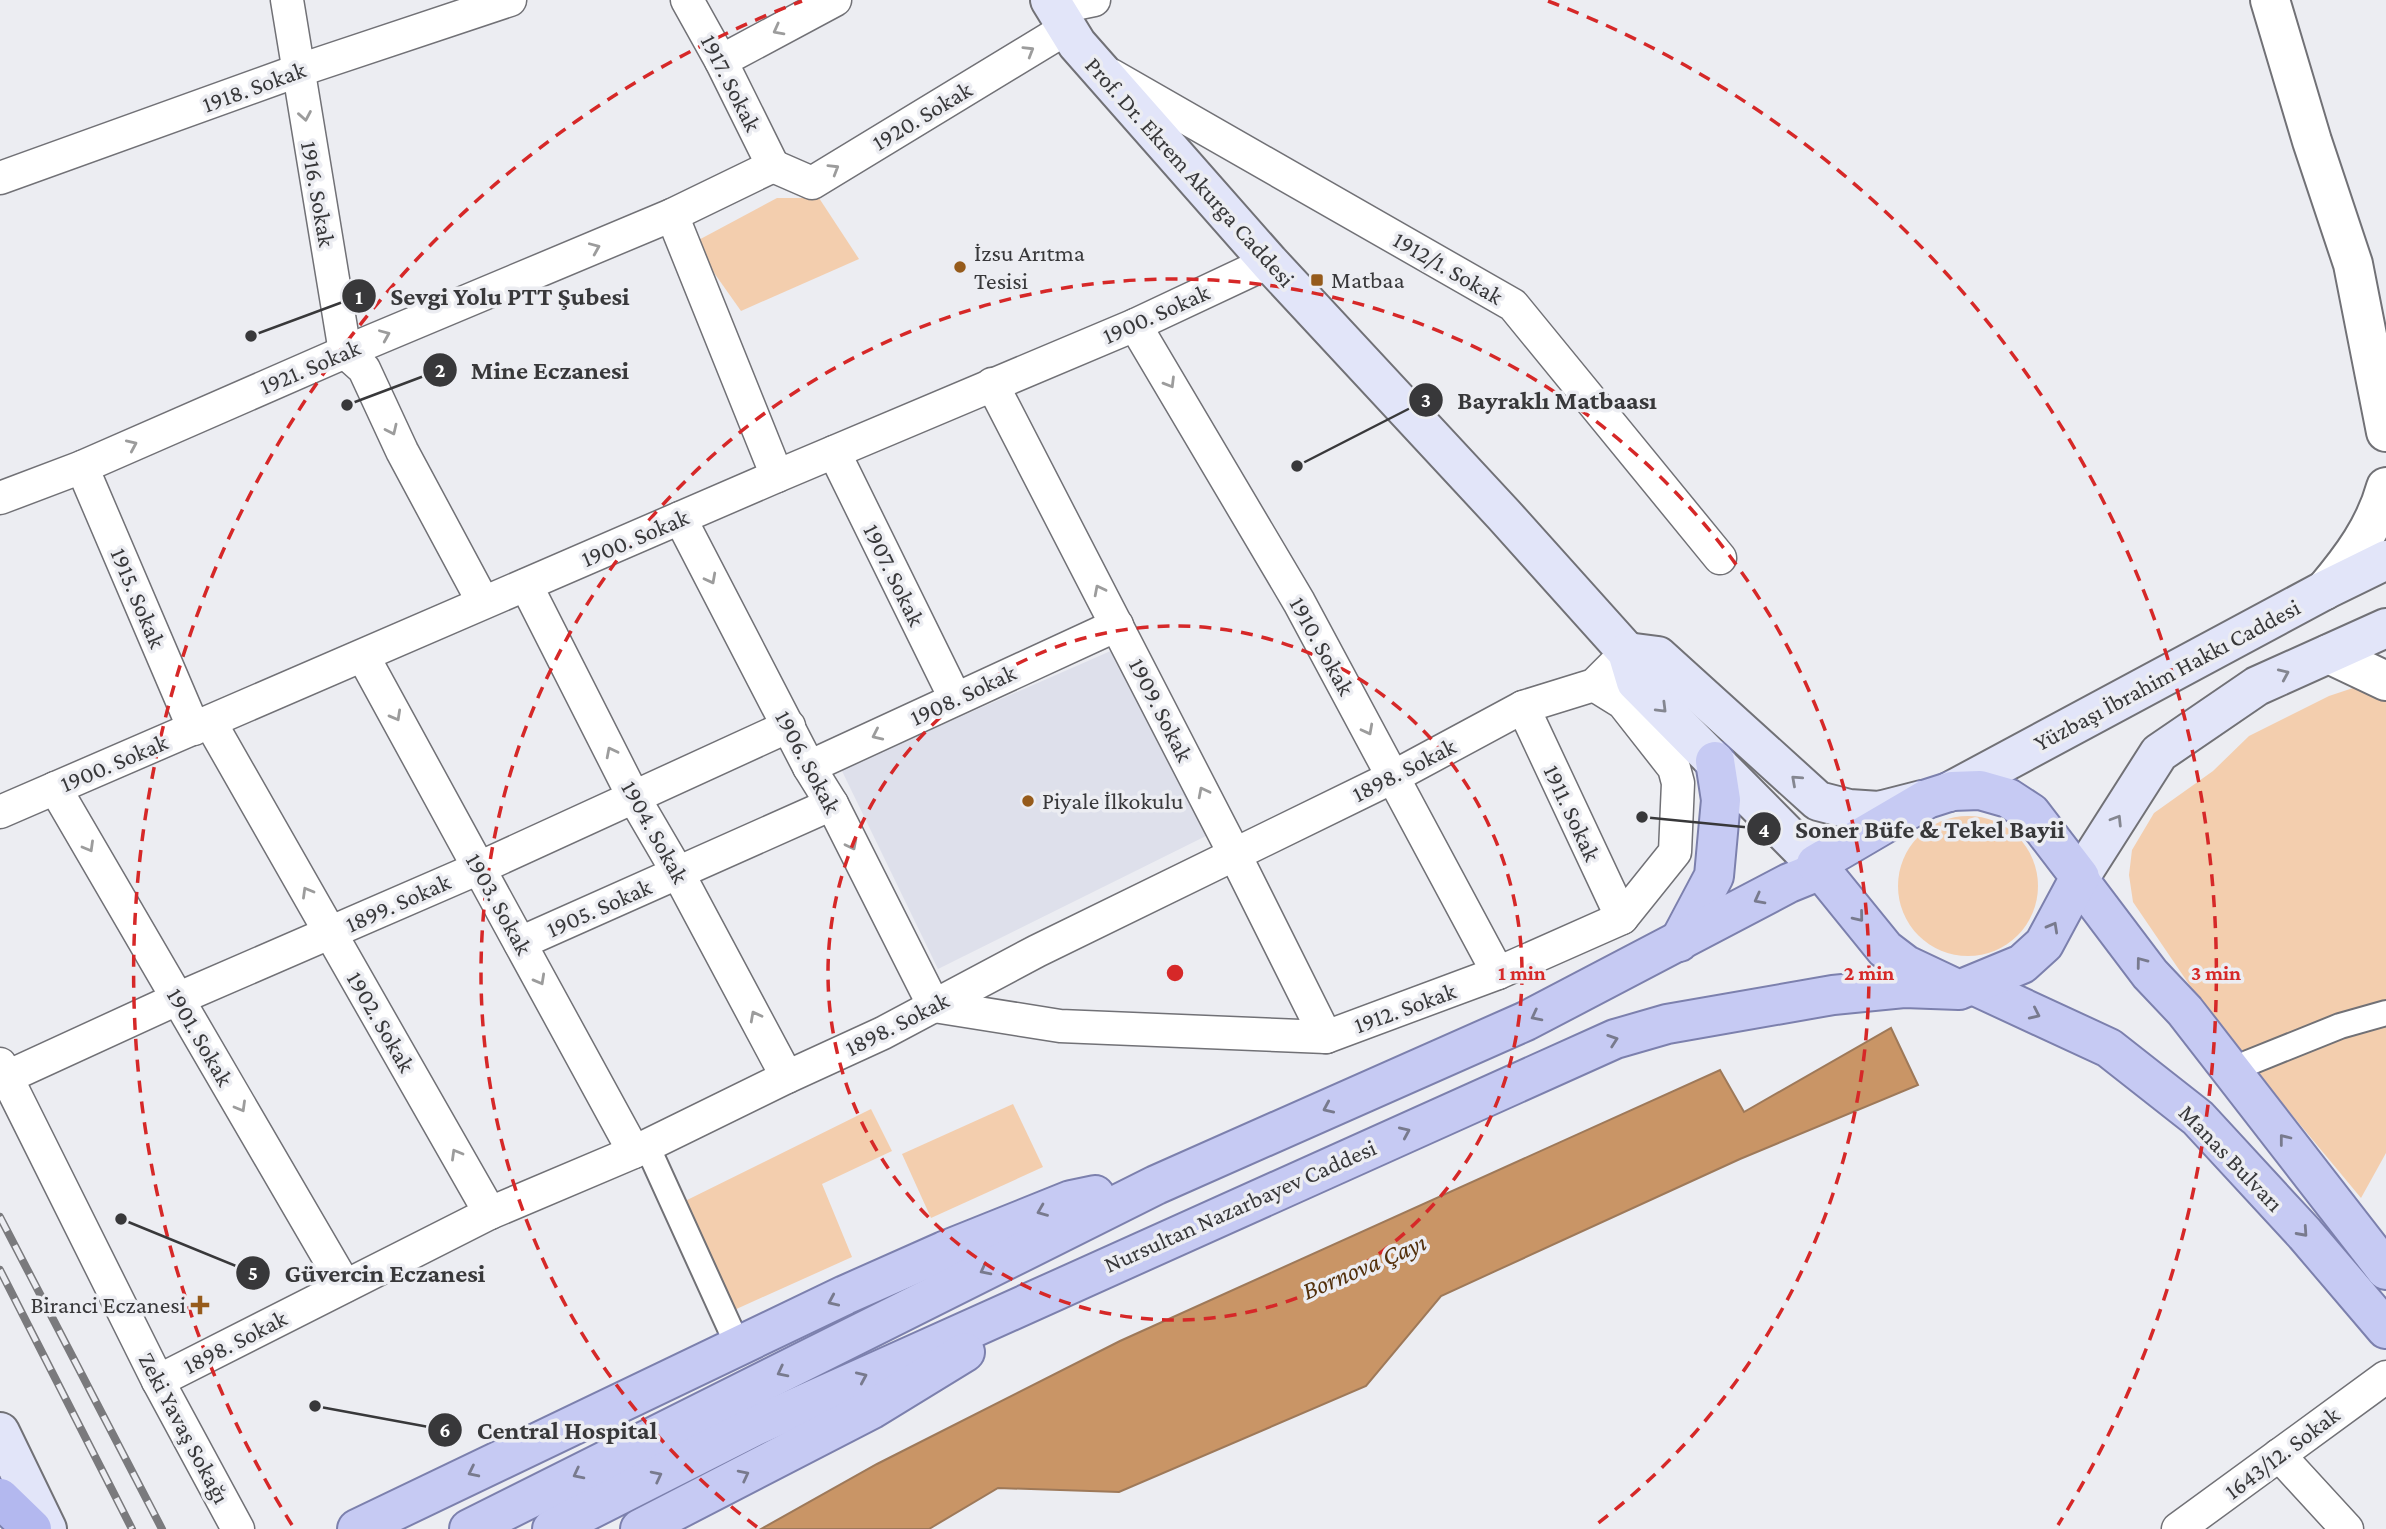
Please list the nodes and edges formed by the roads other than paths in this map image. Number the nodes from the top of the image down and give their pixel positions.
1 (287, 0) edge
2 (510, 0) edge
3 (687, 0) edge
4 (835, 0) edge
5 (1094, 0) edge
6 (2270, 0) edge
7 (1057, 12) edge
8 (721, 61) junction
9 (1100, 69) junction
10 (297, 71) junction
11 (773, 166) junction
12 (0, 178) edge
13 (672, 215) junction
14 (1269, 262) junction
15 (1135, 325) junction
16 (345, 352) junction
17 (992, 384) junction
18 (2386, 432) edge
19 (834, 452) junction
20 (82, 467) junction
21 (777, 476) junction
22 (2386, 487) edge
23 (0, 498) edge
24 (680, 518) junction
25 (1720, 558) dead end
26 (2386, 560) edge
27 (526, 585) junction
28 (2325, 590) junction
29 (483, 603) junction
30 (1117, 625) junction
31 (2386, 628) edge
32 (1627, 652) junction
33 (2329, 654) junction
34 (363, 656) junction
35 (2386, 681) edge
36 (1594, 685) junction
37 (955, 698) junction
38 (1523, 707) junction
39 (202, 725) junction
40 (789, 726) junction
41 (1715, 761) junction
42 (809, 767) junction
43 (1393, 777) junction
44 (55, 788) junction
45 (1938, 795) junction
46 (634, 796) junction
47 (832, 804) junction
48 (0, 812) edge
49 (1234, 853) junction
50 (1818, 867) junction
51 (479, 868) junction
52 (678, 873) junction
53 (2079, 879) junction
54 (1622, 918) junction
55 (330, 933) junction
56 (1679, 942) junction
57 (520, 943) junction
58 (1498, 973) junction
59 (1966, 987) junction
60 (177, 999) junction
61 (933, 1006) junction
62 (2386, 1013) edge
63 (1326, 1037) junction
64 (2248, 1063) dead end
65 (3, 1070) edge
66 (787, 1077) junction
67 (641, 1149) junction
68 (1156, 1185) junction
69 (490, 1213) junction
70 (2386, 1270) edge
71 (345, 1286) junction
72 (1053, 1291) junction
73 (2386, 1329) edge
74 (739, 1348) junction
75 (2386, 1377) edge
76 (158, 1381) junction
77 (0, 1433) edge
78 (2279, 1455) junction
79 (0, 1498) edge
80 (32, 1529) edge
81 (47, 1529) edge
82 (238, 1529) edge
83 (357, 1529) edge
84 (469, 1529) edge
85 (552, 1529) edge
86 (640, 1529) edge
87 (2178, 1529) edge
88 (2347, 1529) edge

1 - 10 street, 1916. Sokak
2 - 10 street, 1918. Sokak
3 - 8 street, 1917. Sokak
4 -> 8 street
5 - 7 street
6 - 18 street
7 - 9 main road, Prof. Dr. Ekrem Akurga Caddesi
11 -> 7 street, 1920. Sokak
8 - 11 street, 1917. Sokak
9 - 14 main road, Prof. Dr. Ekrem Akurga Caddesi
9 - 25 street, 1912/1. Sokak
10 - 12 street, 1918. Sokak
10 -> 16 street, 1916. Sokak
11 - 13 street, 1921. Sokak
16 -> 13 street, 1921. Sokak
13 - 21 street
14 - 15 street, 1900. Sokak
14 - 32 main road, Prof. Dr. Ekrem Akurga Caddesi
15 - 17 street, 1900. Sokak
15 -> 43 street, 1910. Sokak
20 -> 16 street, 1921. Sokak
16 -> 29 street
17 - 19 street, 1900. Sokak
30 -> 17 street, 1909. Sokak
19 - 21 street, 1900. Sokak
19 - 37 street, 1907. Sokak
20 - 23 street, 1921. Sokak
20 - 39 street, 1915. Sokak
21 - 24 street, 1900. Sokak
22 - 28 street
24 - 27 street, 1900. Sokak
24 -> 40 street, 1906. Sokak
26 - 28 main road, Yüzbaşı İbrahim Hakkı Caddesi
27 - 29 street, 1900. Sokak
46 -> 27 street, 1904. Sokak
28 - 45 main road, Yüzbaşı İbrahim Hakkı Caddesi
29 - 34 street, 1900. Sokak
30 - 37 street, 1908. Sokak
49 -> 30 street, 1909. Sokak
31 - 33 main road
32 - 36 street, 1898. Sokak
32 -> 41 main road, Prof. Dr. Ekrem Akurga Caddesi
45 -> 32 main road, Yüzbaşı İbrahim Hakkı Caddesi
33 - 35 street
53 -> 33 main road
34 - 39 street, 1900. Sokak
34 -> 51 street, 1903. Sokak
36 - 38 street, 1898. Sokak
36 - 54 street, 1912. Sokak
37 -> 42 street, 1908. Sokak
38 - 43 street, 1898. Sokak
38 - 54 street, 1911. Sokak
39 - 44 street, 1900. Sokak
55 -> 39 street, 1902. Sokak
40 - 42 street, 1906. Sokak
40 - 46 street, 1899. Sokak
41 - 50 main road, Prof. Dr. Ekrem Akurga Caddesi
41 - 56 main road
42 - 47 street, 1906. Sokak
43 - 49 street, 1898. Sokak
43 - 58 street, 1910. Sokak
44 - 48 street, 1900. Sokak
44 -> 60 street, 1901. Sokak
45 - 50 main road
45 - 53 main road
46 - 51 street, 1899. Sokak
46 - 52 street, 1904. Sokak
47 - 52 street, 1905. Sokak
47 -> 61 street, 1906. Sokak
49 - 61 street, 1898. Sokak
49 - 63 street, 1909. Sokak
50 -> 56 main road, Nursultan Nazarbayev Caddesi
50 -> 59 main road
51 - 55 street, 1899. Sokak
51 - 57 street, 1903. Sokak
52 - 57 street, 1905. Sokak
66 -> 52 street, 1904. Sokak
59 -> 53 main road
70 -> 53 main road, Manas Bulvarı
54 - 58 street, 1912. Sokak
55 - 60 street, 1899. Sokak
69 -> 55 street, 1902. Sokak
56 -> 68 main road, Nursultan Nazarbayev Caddesi
57 -> 67 street, 1903. Sokak
58 - 63 street, 1912. Sokak
72 -> 59 main road, Nursultan Nazarbayev Caddesi
59 -> 73 main road, Manas Bulvarı
60 - 65 street, 1899. Sokak
60 -> 71 street, 1901. Sokak
61 - 63 street, 1912. Sokak
61 - 66 street, 1898. Sokak
62 - 64 street
65 - 76 street, Zeki Yavaş Sokağı
66 - 67 street, 1898. Sokak
67 - 69 street, 1898. Sokak
67 - 74 street
68 -> 74 main road
68 -> 84 main road, Nursultan Nazarbayev Caddesi
69 - 71 street, 1898. Sokak
71 - 76 street, 1898. Sokak
85 -> 72 main road, Nursultan Nazarbayev Caddesi
86 -> 72 main road
74 -> 83 main road
75 - 78 street, 1643/12. Sokak
76 - 82 street, Zeki Yavaş Sokağı
77 - 81 main road
78 - 87 street, 1643/12. Sokak
78 - 88 street
79 - 80 highway

